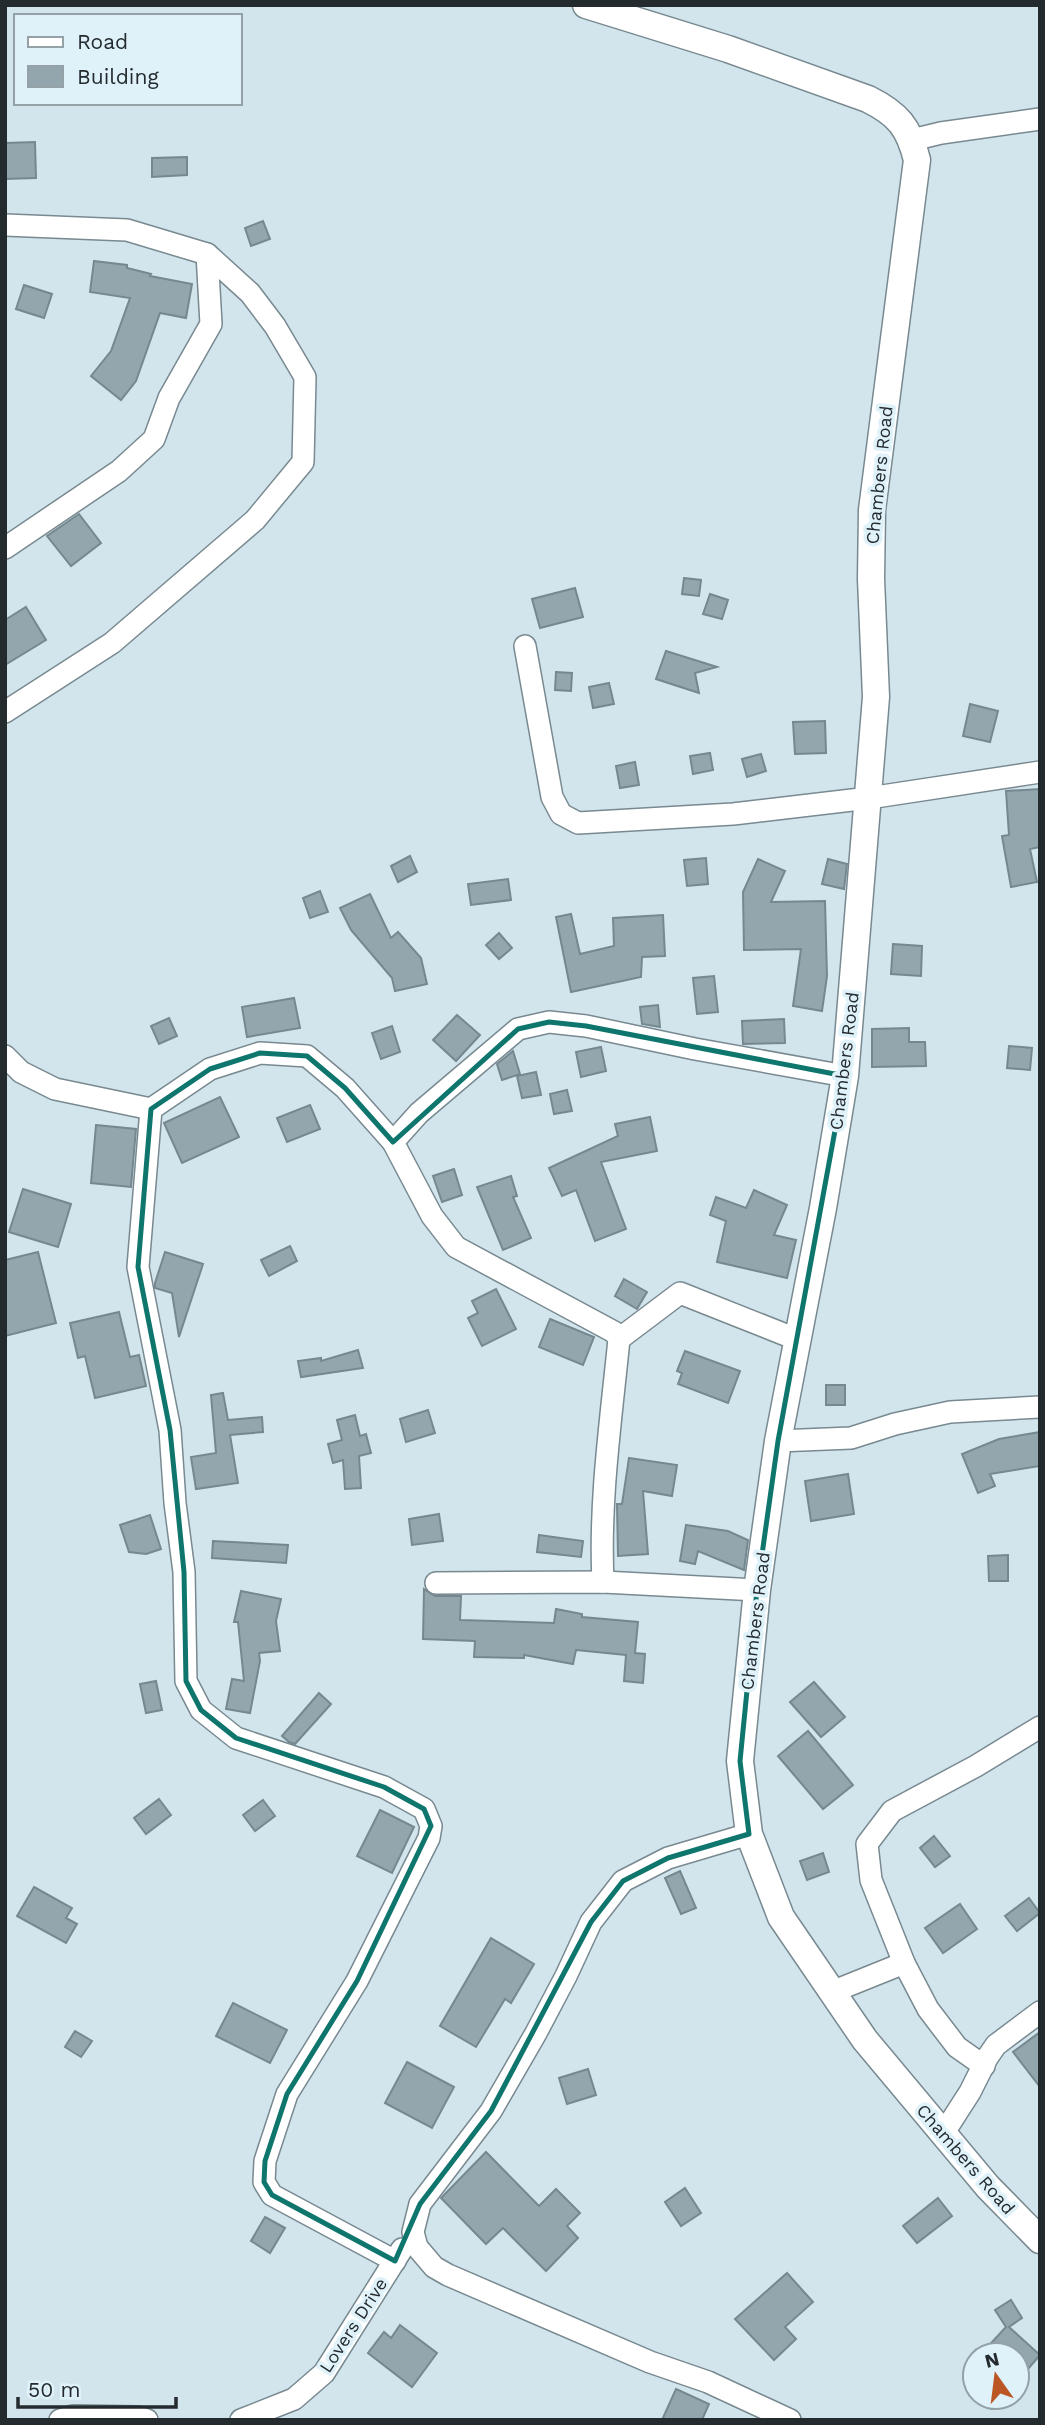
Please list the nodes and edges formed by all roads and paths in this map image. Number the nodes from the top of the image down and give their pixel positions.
1 (586, 5) edge
2 (1040, 119) edge
3 (912, 140) junction
4 (5, 225) edge
5 (207, 254) junction
6 (5, 548) edge
7 (525, 646) dead end
8 (5, 712) edge
9 (1040, 772) edge
10 (869, 798) junction
11 (5, 1056) edge
12 (845, 1076) junction
13 (151, 1109) junction
14 (393, 1142) junction
15 (619, 1339) junction
16 (796, 1339) junction
17 (1040, 1407) edge
18 (778, 1441) junction
19 (603, 1582) junction
20 (436, 1583) dead end
21 (757, 1590) junction
22 (1040, 1727) edge
23 (749, 1834) junction
24 (904, 1963) junction
25 (832, 1992) junction
26 (1040, 2012) edge
27 (984, 2066) junction
28 (943, 2134) junction
29 (412, 2232) junction
30 (1040, 2240) edge
31 (395, 2261) junction
32 (60, 2420) edge
33 (147, 2420) edge
34 (241, 2420) edge
35 (790, 2420) edge

1 - 3 street, Chambers Road
2 - 3 street
3 - 10 street, Chambers Road
4 - 5 street
5 - 6 street
5 - 8 street
7 - 10 street
9 - 10 street
10 - 12 street, Chambers Road
11 - 13 street
12 - 14 street
12 - 16 street, Chambers Road
13 - 14 street
13 - 31 street
14 - 15 street
15 - 16 street
15 - 19 street
16 - 18 street, Chambers Road
17 - 18 street
18 - 21 street, Chambers Road
19 - 20 street
19 - 21 street
21 - 23 street, Chambers Road
22 - 24 street
23 - 25 street, Chambers Road
23 - 29 street, Lovers Drive
24 - 25 street
24 - 27 street
25 - 28 street, Chambers Road
26 - 27 street
27 - 28 street
28 - 30 street, Chambers Road
29 - 31 street, Lovers Drive
29 - 35 street
31 - 34 street, Lovers Drive
32 - 33 street

